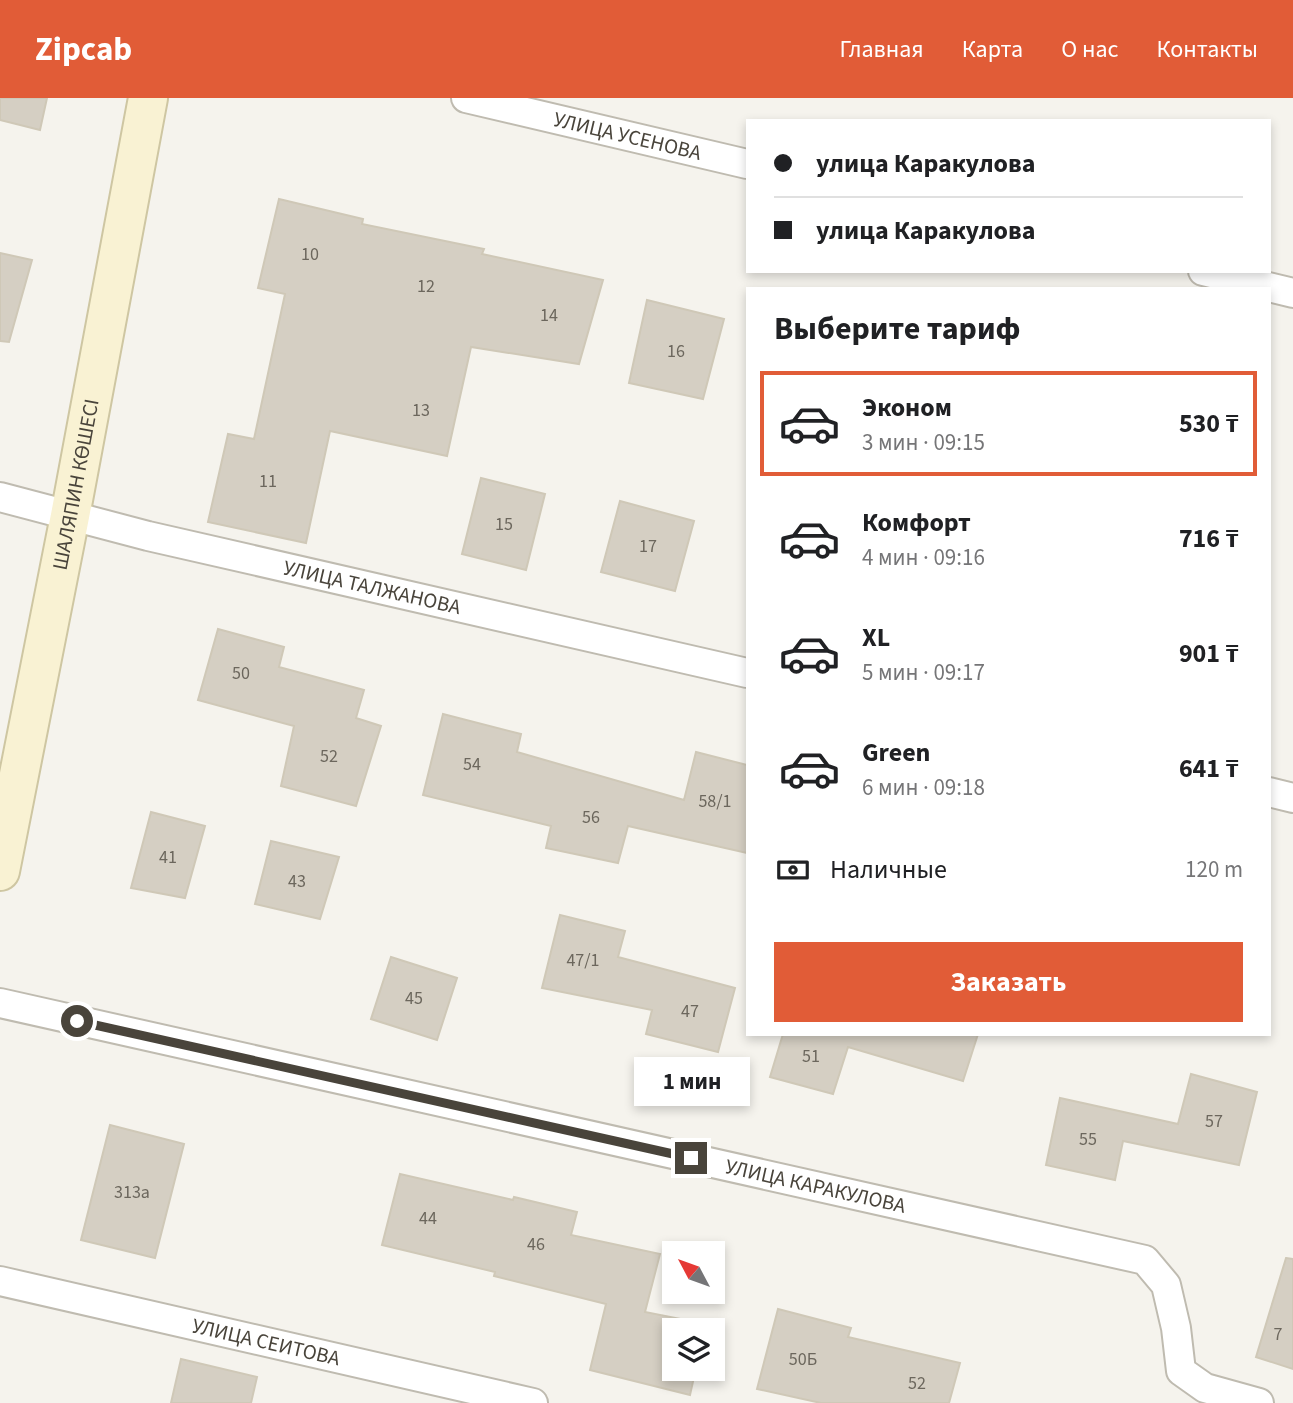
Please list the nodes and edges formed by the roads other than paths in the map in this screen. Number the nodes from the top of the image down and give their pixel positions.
1 (148, 98) edge
2 (466, 98) edge
3 (746, 164) edge
4 (1212, 273) edge
5 (1293, 292) edge
6 (0, 498) edge
7 (70, 516) junction
8 (746, 673) edge
9 (1271, 792) edge
10 (1293, 798) edge
11 (0, 871) edge
12 (0, 1003) edge
13 (0, 1280) edge
14 (533, 1403) edge
15 (1259, 1403) edge

1 - 7 main road, ШАЛЯПИН КӨШЕСІ
2 - 3 street, УЛИЦА УСЕНОВА
4 - 5 street
6 - 7 street, УЛИЦА ТАЛЖАНОВА
7 - 8 street, УЛИЦА ТАЛЖАНОВА
7 - 11 main road, ШАЛЯПИН КӨШЕСІ
9 - 10 street
12 - 15 street, УЛИЦА КАРАКУЛОВА
13 - 14 street, УЛИЦА СЕИТОВА

